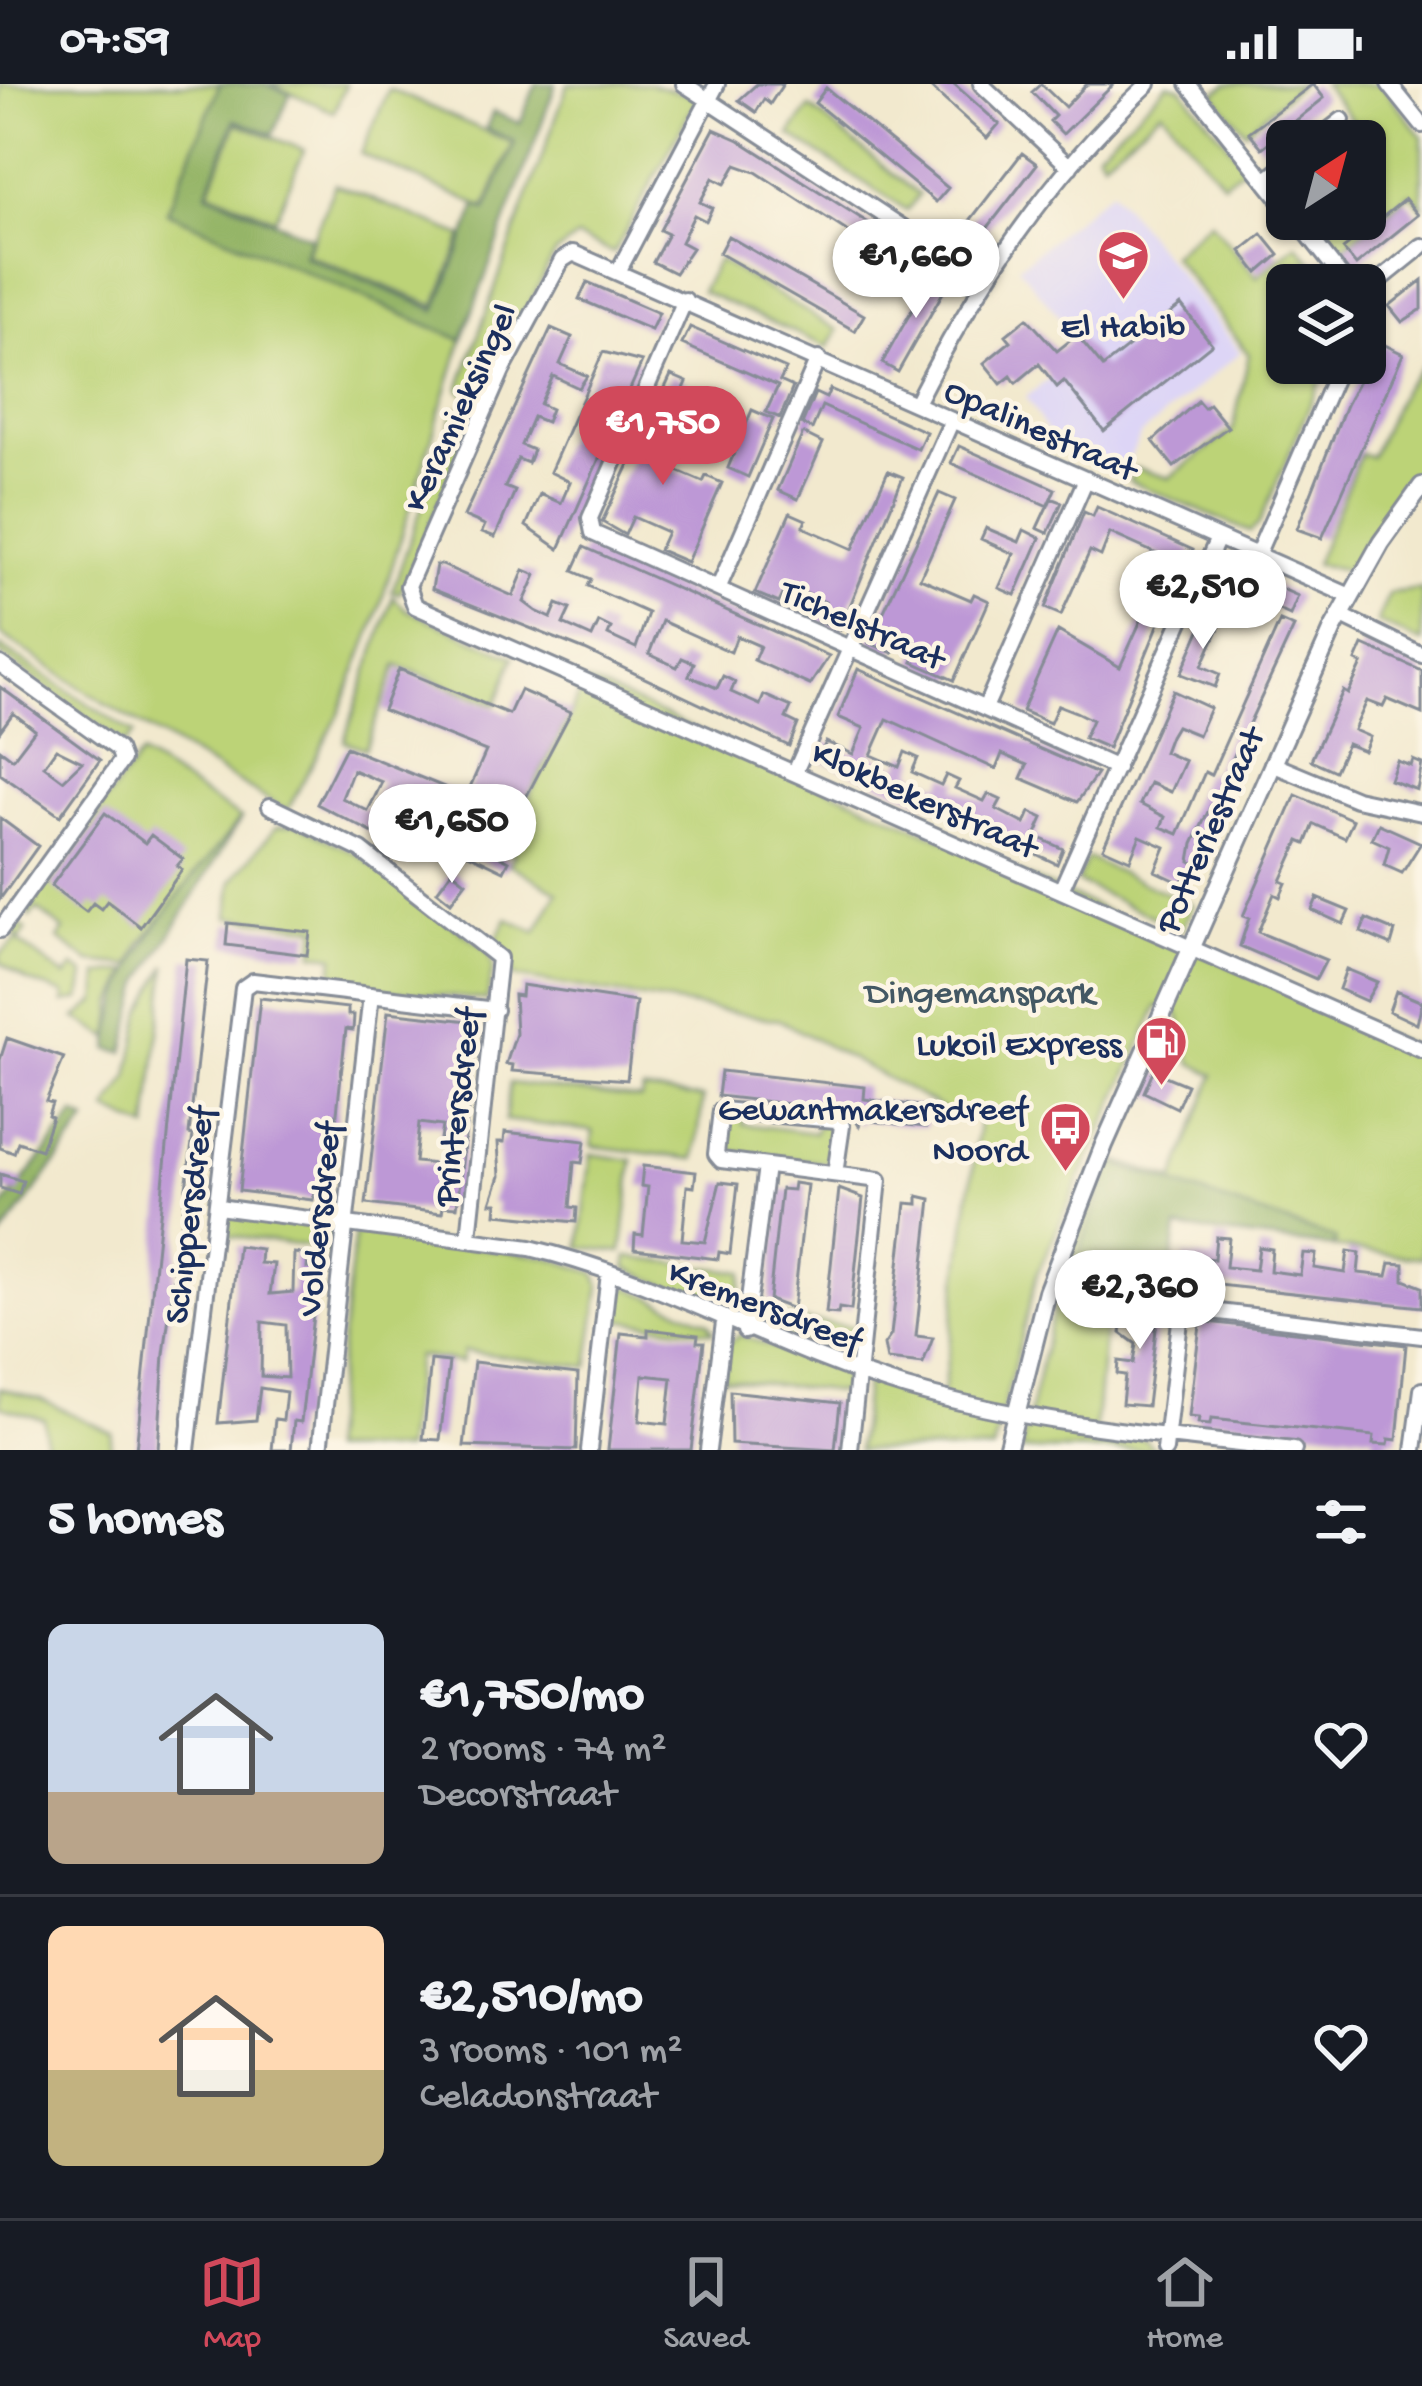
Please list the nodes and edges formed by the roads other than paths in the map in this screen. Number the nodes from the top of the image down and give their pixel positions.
1 (981, 84) edge
2 (1148, 84) edge
3 (1188, 84) edge
4 (1389, 84) edge
5 (702, 89) edge
6 (1422, 125) edge
7 (1070, 167) junction
8 (1265, 181) edge
9 (1313, 240) edge
10 (1422, 246) edge
11 (578, 253) joint
12 (1331, 264) edge
13 (619, 270) junction
14 (1386, 275) edge
15 (983, 280) junction
16 (685, 300) junction
17 (818, 359) junction
18 (1333, 384) edge
19 (916, 404) junction
20 (952, 420) junction
21 (1086, 479) junction
22 (1422, 486) edge
23 (1218, 538) junction
24 (1257, 554) junction
25 (718, 590) junction
26 (1350, 596) junction
27 (410, 597) joint
28 (1340, 615) junction
29 (850, 648) junction
30 (1422, 655) edge
31 (0, 664) edge
32 (985, 708) junction
33 (1272, 764) junction
34 (1117, 767) junction
35 (795, 772) junction
36 (270, 806) dead end
37 (1422, 814) edge
38 (1061, 890) junction
39 (0, 930) edge
40 (1191, 947) junction
41 (371, 995) junction
42 (495, 1010) junction
43 (1422, 1050) edge
44 (766, 1166) junction
45 (836, 1174) junction
46 (218, 1207) junction
47 (346, 1224) junction
48 (469, 1238) junction
49 (609, 1273) junction
50 (724, 1322) junction
51 (745, 1330) junction
52 (1422, 1336) edge
53 (858, 1371) junction
54 (1422, 1390) edge
55 (1016, 1410) junction
56 (1166, 1443) edge
57 (187, 1450) edge
58 (320, 1450) edge
59 (589, 1450) edge
60 (708, 1450) edge
61 (850, 1450) edge
62 (1007, 1450) edge
63 (1294, 1450) edge
64 (1414, 1450) edge

1 - 7 street
2 - 7 street
3 - 8 street
4 - 6 street
5 - 13 street
5 - 15 street
7 - 15 street
9 - 12 street
10 - 14 street
11 - 13 street, Opalinestraat
11 - 27 street, Keramieksingel
13 - 16 street, Opalinestraat
15 - 19 street
16 - 17 street, Opalinestraat
16 - 25 street, Tichelstraat
17 - 19 street, Opalinestraat
17 - 25 street
18 - 24 street
19 - 20 street, Opalinestraat
20 - 21 street, Opalinestraat
20 - 29 street
21 - 23 street, Opalinestraat
21 - 32 street
22 - 26 street, Potteriestraat
23 - 24 street, Opalinestraat
23 - 34 street
24 - 26 street, Opalinestraat
25 - 29 street, Tichelstraat
26 - 28 street, Potteriestraat
27 - 35 street, Klokbekerstraat
28 - 30 street
28 - 33 street, Potteriestraat
29 - 32 street, Tichelstraat
29 - 35 street
31 - 39 street
32 - 34 street, Tichelstraat
33 - 37 street
33 - 40 street, Potteriestraat
34 - 38 street
35 - 38 street, Klokbekerstraat
36 - 42 street, Printersdreef
38 - 40 street, Klokbekerstraat
40 - 43 street, Klokbekerstraat
40 - 55 street, Potteriestraat
41 - 42 street
41 - 46 street, Schippersdreef
41 - 47 street, Voldersdreef
42 - 48 street, Printersdreef
44 - 45 street
44 - 45 street
44 - 51 street
45 - 53 street
46 - 47 street, Kremersdreef
46 - 57 street, Schippersdreef
47 - 48 street, Kremersdreef
47 - 58 street, Voldersdreef
48 - 49 street, Kremersdreef
49 - 50 street, Kremersdreef
49 - 59 street
50 - 51 street, Kremersdreef
50 - 60 street
51 - 53 street, Kremersdreef
52 - 56 street
53 - 55 street, Kremersdreef
53 - 61 street
54 - 64 street
55 - 56 street, Kremersdreef
55 - 62 street, Potteriestraat
56 - 63 street, Kremersdreef

